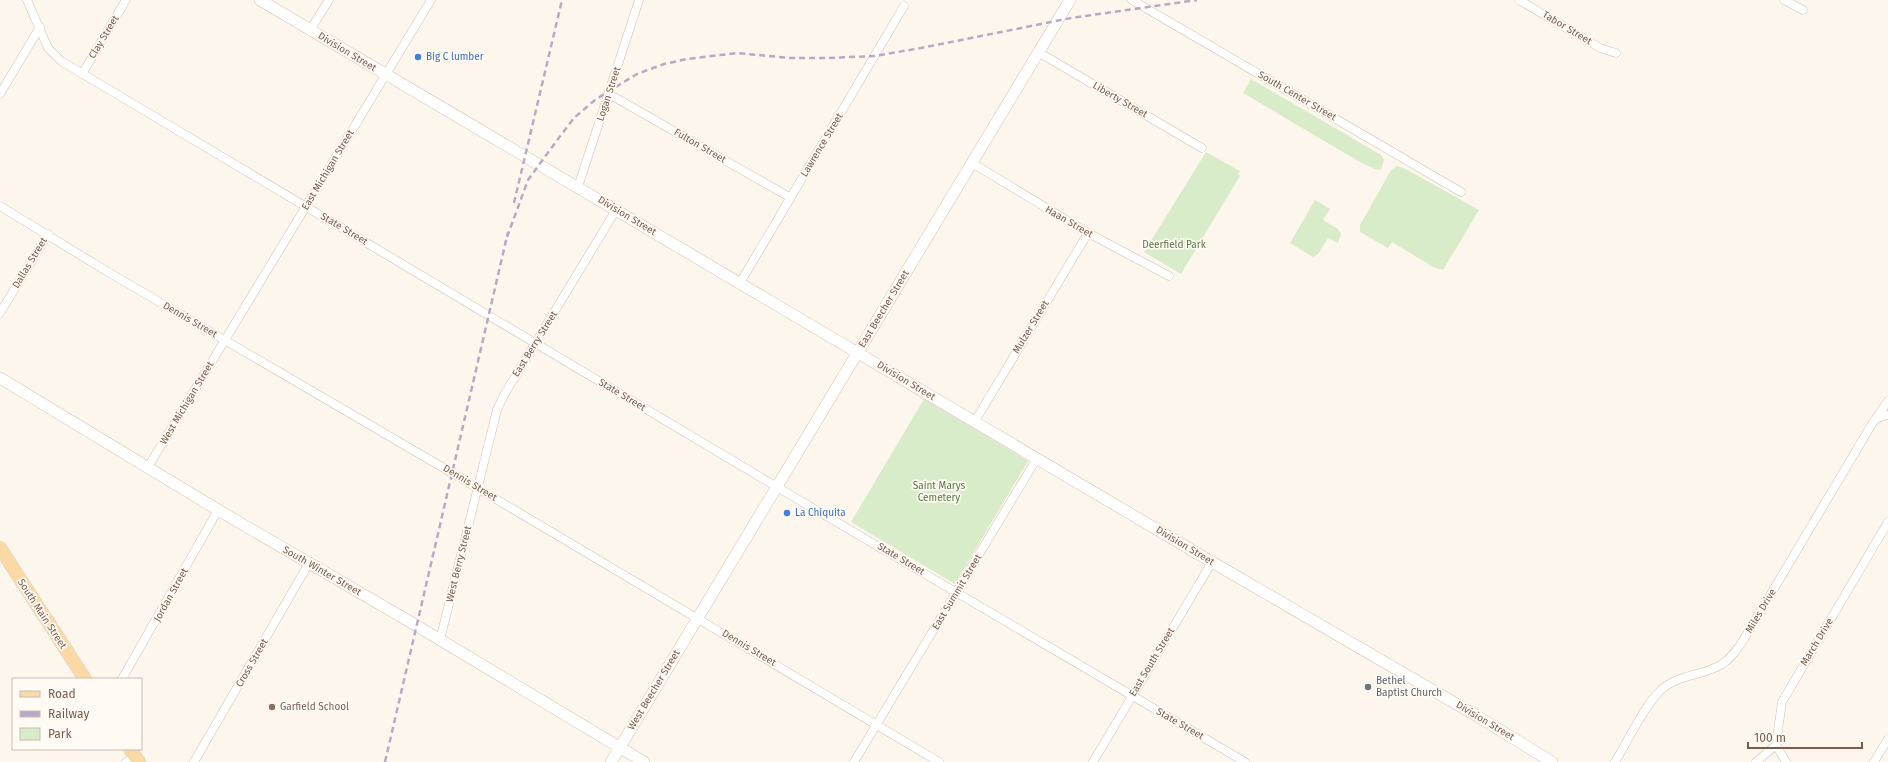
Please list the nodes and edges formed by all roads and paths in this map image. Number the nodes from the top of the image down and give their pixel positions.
1 (27, 0) edge
2 (126, 0) edge
3 (260, 0) edge
4 (328, 0) edge
5 (432, 0) edge
6 (640, 0) edge
7 (1070, 0) edge
8 (1132, 0) edge
9 (1519, 0) edge
10 (1784, 0) edge
11 (904, 6) dead end
12 (1803, 10) dead end
13 (40, 28) junction
14 (310, 30) junction
15 (1038, 52) junction
16 (1616, 53) dead end
17 (82, 74) junction
18 (385, 75) junction
19 (0, 94) edge
20 (608, 94) junction
21 (1202, 148) dead end
22 (972, 163) junction
23 (578, 187) junction
24 (1461, 192) dead end
25 (791, 198) junction
26 (0, 206) edge
27 (306, 206) junction
28 (616, 210) junction
29 (1088, 233) junction
30 (48, 234) junction
31 (1169, 276) dead end
32 (740, 283) junction
33 (0, 313) edge
34 (225, 340) junction
35 (536, 344) junction
36 (858, 352) junction
37 (0, 378) edge
38 (1888, 401) edge
39 (1888, 415) edge
40 (975, 422) junction
41 (1872, 424) junction
42 (1037, 458) junction
43 (148, 467) junction
44 (777, 487) junction
45 (477, 488) junction
46 (218, 510) junction
47 (1888, 522) edge
48 (0, 548) edge
49 (1212, 562) junction
50 (309, 563) junction
51 (957, 593) junction
52 (698, 617) junction
53 (440, 640) junction
54 (84, 678) edge
55 (123, 678) edge
56 (1132, 696) junction
57 (877, 725) junction
58 (1888, 740) edge
59 (1776, 745) junction
60 (620, 747) junction
61 (194, 762) edge
62 (611, 762) edge
63 (644, 762) edge
64 (854, 762) edge
65 (939, 762) edge
66 (1093, 762) edge
67 (1245, 762) edge
68 (1552, 762) edge
69 (1616, 762) edge
70 (1756, 762) edge
71 (1786, 762) edge
72 (1874, 762) edge

1 - 13 street, State Street
2 - 17 street, Clay Street
3 - 14 street, Division Street
4 - 14 street
5 - 18 street, East Michigan Street
6 - 20 street, Logan Street
7 - 15 street, East Beecher Street
8 - 24 street, South Center Street
9 - 16 street, Tabor Street
10 - 12 street
11 - 25 street, Lawrence Street
13 - 17 street, State Street
13 - 19 street
14 - 18 street, Division Street
15 - 21 street, Liberty Street
15 - 22 street, East Beecher Street
17 - 27 street, State Street
18 - 23 street, Division Street
18 - 27 street, East Michigan Street
20 - 23 street, Logan Street
20 - 25 street, Fulton Street
22 - 29 street, Haan Street
22 - 36 street, East Beecher Street
23 - 28 street, Division Street
25 - 32 street, Lawrence Street
26 - 30 street, Dennis Street
27 - 34 street, East Michigan Street
27 - 35 street, State Street
28 - 32 street, Division Street
28 - 35 street, East Berry Street
29 - 31 street, Haan Street
29 - 40 street, Mulzer Street
30 - 33 street, Dallas Street
30 - 34 street, Dennis Street
32 - 36 street, Division Street
34 - 43 street, West Michigan Street
34 - 45 street, Dennis Street
35 - 44 street, State Street
35 - 45 street, East Berry Street
36 - 40 street, Division Street
36 - 44 street, East Beecher Street
37 - 43 street, South Winter Street
38 - 41 street, Miles Drive
39 - 41 street, Miles Drive
40 - 42 street, Division Street
41 - 69 street, Miles Drive
42 - 49 street, Division Street
42 - 51 street, East Summit Street
43 - 46 street, South Winter Street
44 - 51 street, State Street
44 - 52 street, East Beecher Street
45 - 52 street, Dennis Street
45 - 53 street, West Berry Street
46 - 50 street, South Winter Street
46 - 55 street, Jordan Street
47 - 59 street, March Drive
48 - 54 main road, South Main Street
49 - 56 street, East South Street
49 - 68 street, Division Street
50 - 53 street, South Winter Street
50 - 61 street, Cross Street
51 - 56 street, State Street
51 - 57 street, East Summit Street
52 - 57 street, Dennis Street
52 - 60 street, West Beecher Street
53 - 60 street, South Winter Street
56 - 66 street, East South Street
56 - 67 street, State Street
57 - 64 street, East Summit Street
57 - 65 street, Dennis Street
58 - 72 street
59 - 70 street
59 - 71 street
60 - 62 street, West Beecher Street
60 - 63 street, South Winter Street

